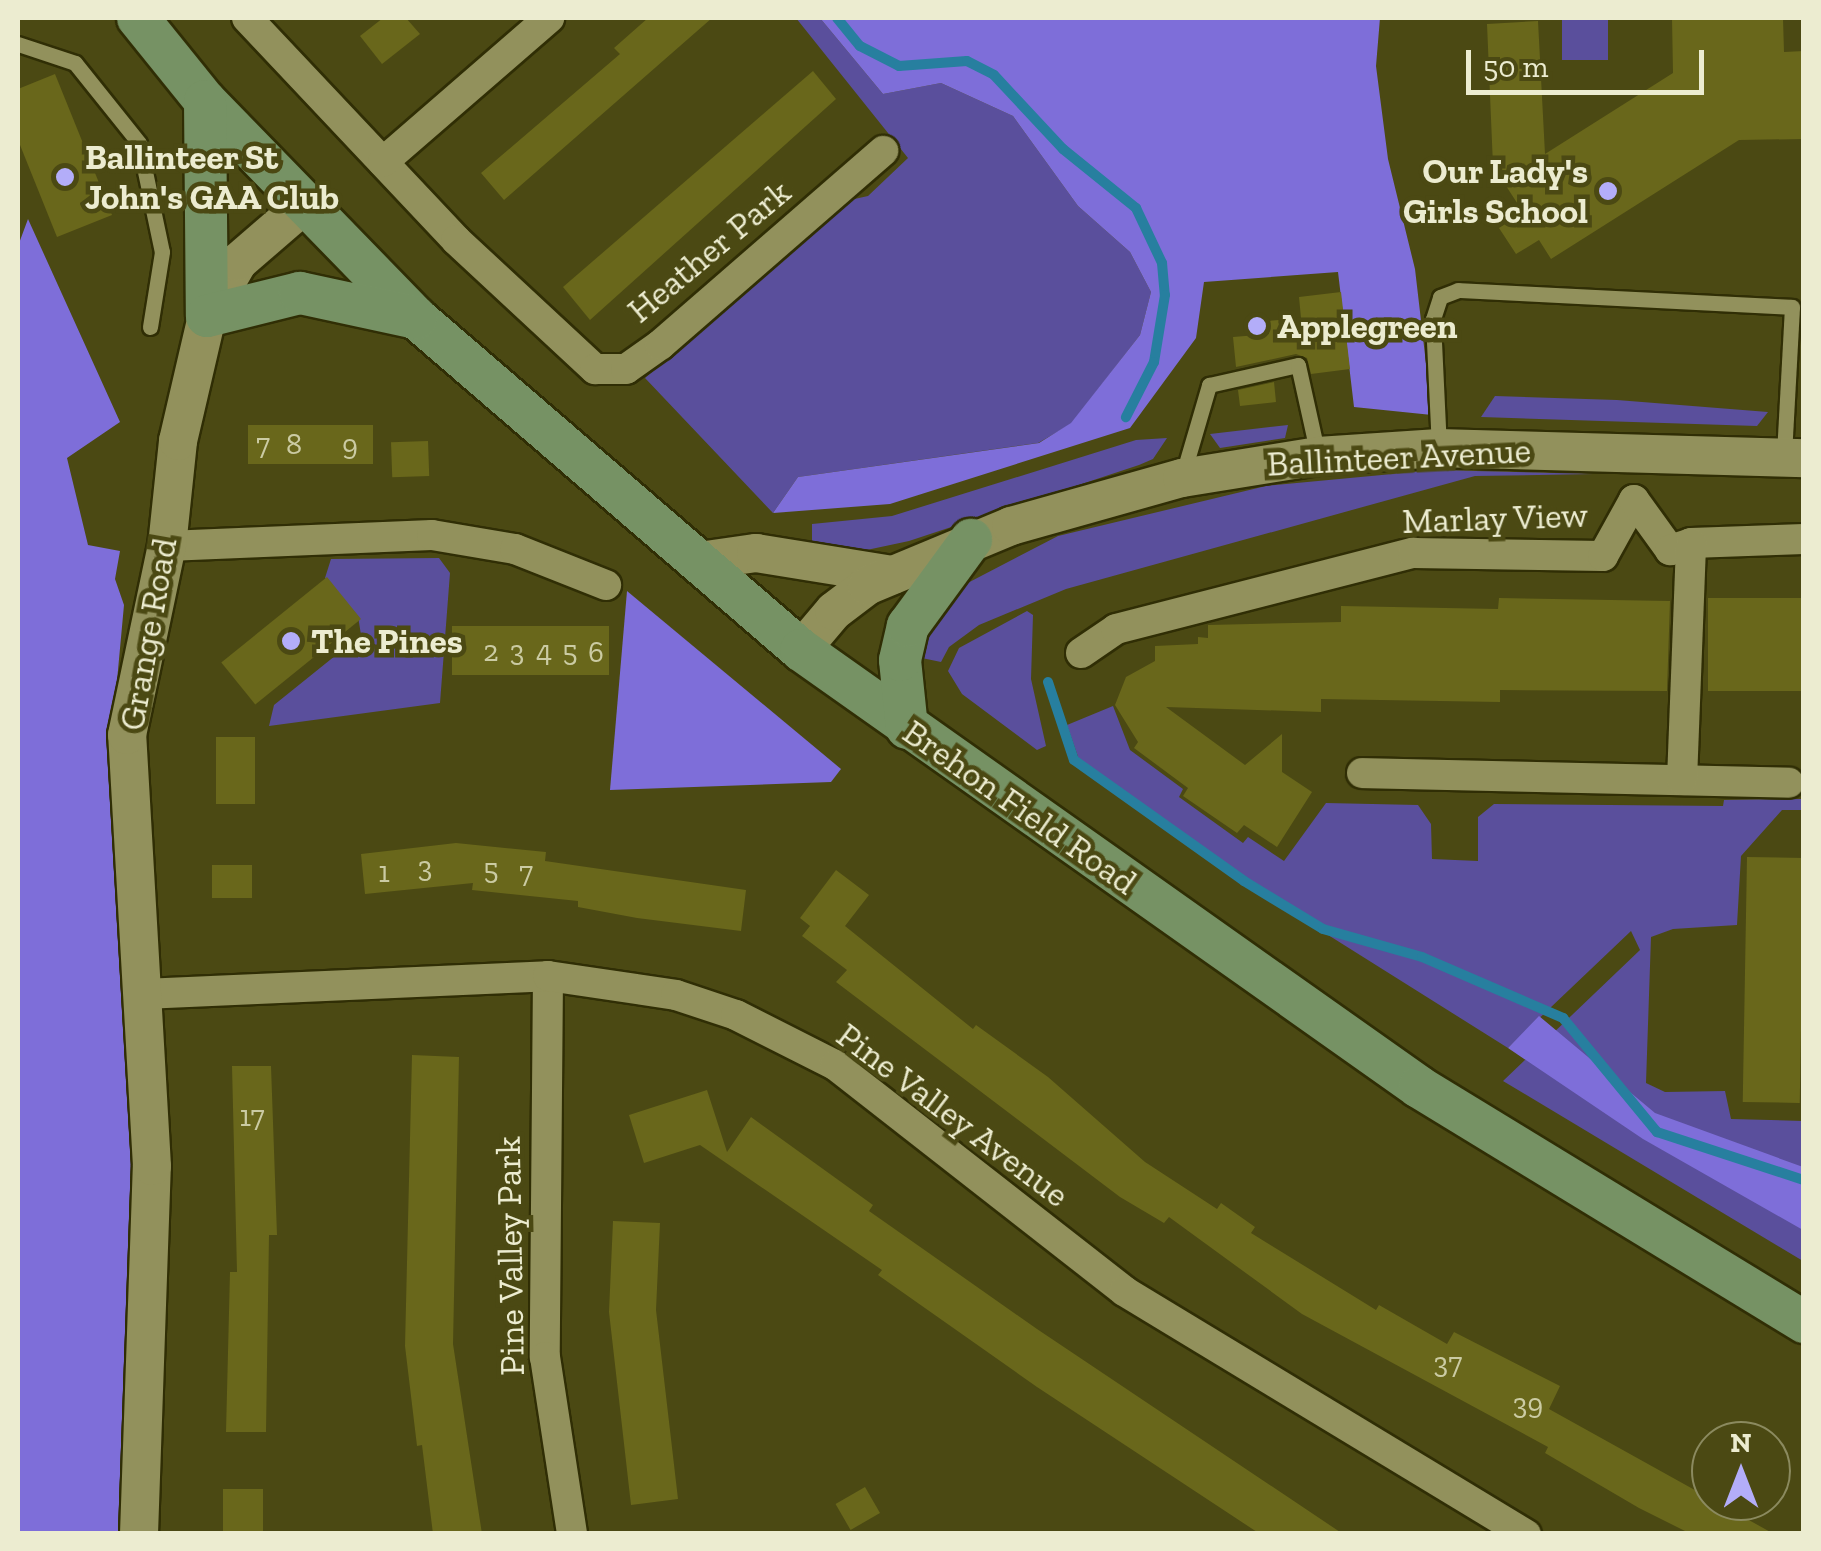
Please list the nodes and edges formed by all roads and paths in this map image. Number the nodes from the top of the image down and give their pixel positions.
1 (138, 18) edge
2 (248, 18) edge
3 (549, 18) edge
4 (18, 44) edge
5 (205, 101) junction
6 (883, 151) dead end
7 (383, 162) junction
8 (304, 204) junction
9 (1798, 307) edge
10 (208, 316) junction
11 (416, 318) junction
12 (150, 327) dead end
13 (1438, 448) junction
14 (1636, 450) junction
15 (1318, 456) junction
16 (1794, 458) edge
17 (1182, 478) junction
18 (1634, 500) junction
19 (1804, 538) edge
20 (971, 540) junction
21 (1691, 542) junction
22 (167, 546) junction
23 (699, 561) junction
24 (892, 575) junction
25 (606, 585) dead end
26 (801, 650) junction
27 (1081, 652) dead end
28 (907, 728) junction
29 (1362, 772) dead end
30 (1682, 780) junction
31 (1789, 782) dead end
32 (548, 976) junction
33 (144, 994) junction
34 (1804, 1322) edge
35 (140, 1534) edge
36 (572, 1534) edge
37 (1526, 1534) edge

1 - 5 main road
2 - 7 street
3 - 7 street
4 - 12 lane
5 - 8 main road
5 - 10 main road
6 - 7 street, Heather Park
8 - 10 street, Grange Road
8 - 11 main road, Brehon Field Road
9 - 13 lane
9 - 16 lane
10 - 11 main road
10 - 22 street, Grange Road
11 - 23 main road, Brehon Field Road
13 - 14 street, Ballinteer Avenue
13 - 15 street, Ballinteer Avenue
14 - 16 street, Ballinteer Avenue
14 - 18 street
15 - 17 street, Ballinteer Avenue
15 - 17 lane
17 - 20 street, Ballinteer Avenue
18 - 21 street, Marlay View
18 - 27 street, Marlay View
19 - 21 street, Marlay View
20 - 24 street, Ballinteer Avenue
20 - 28 main road
21 - 30 street
22 - 25 street
22 - 33 street, Grange Road
23 - 24 street
23 - 26 main road, Brehon Field Road
24 - 26 street, Ballinteer Avenue
26 - 28 main road, Brehon Field Road
28 - 34 main road, Brehon Field Road
29 - 30 street
30 - 31 street
32 - 33 street, Pine Valley Avenue
32 - 36 street, Pine Valley Park
32 - 37 street, Pine Valley Avenue
33 - 35 street, Grange Road

